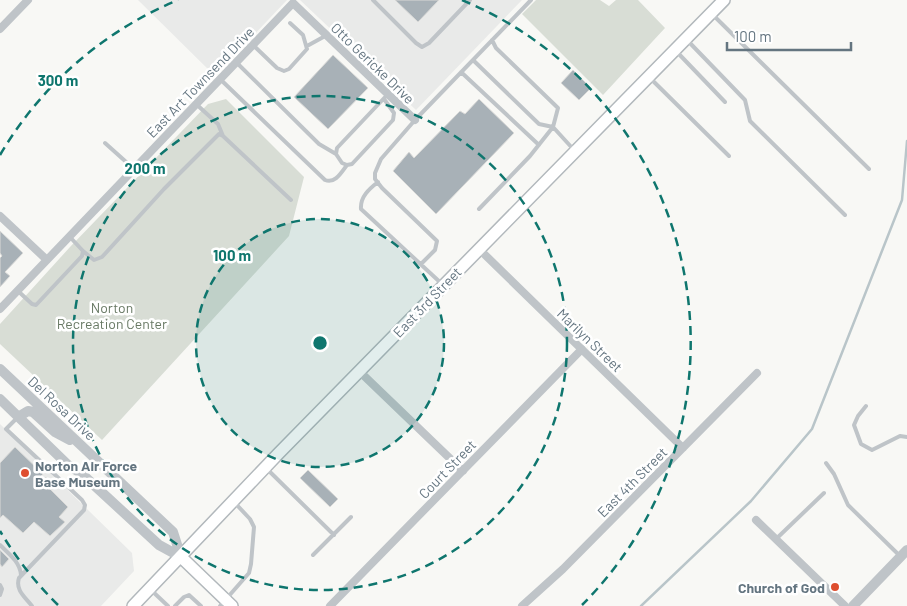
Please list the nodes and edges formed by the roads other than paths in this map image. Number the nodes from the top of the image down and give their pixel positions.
1 (28, 0) edge
2 (373, 0) edge
3 (470, 0) edge
4 (531, 0) edge
5 (724, 0) edge
6 (293, 3) joint
7 (711, 13) junction
8 (290, 23) dead end
9 (0, 29) edge
10 (326, 35) junction
11 (686, 39) junction
12 (492, 40) junction
13 (253, 45) junction
14 (307, 46) junction
15 (675, 50) junction
16 (473, 60) junction
17 (236, 62) junction
18 (461, 72) junction
19 (649, 76) junction
20 (220, 79) junction
21 (386, 97) junction
22 (725, 102) dead end
23 (196, 104) junction
24 (415, 120) junction
25 (553, 127) junction
26 (223, 136) junction
27 (105, 143) dead end
28 (539, 145) junction
29 (575, 151) junction
30 (336, 154) junction
31 (729, 156) dead end
32 (347, 166) junction
33 (134, 169) junction
34 (869, 169) dead end
35 (378, 182) junction
36 (291, 200) dead end
37 (479, 209) dead end
38 (845, 215) dead end
39 (0, 216) edge
40 (69, 236) junction
41 (479, 249) junction
42 (83, 251) junction
43 (47, 260) junction
44 (421, 264) junction
45 (444, 285) junction
46 (18, 291) junction
47 (0, 309) edge
48 (582, 349) junction
49 (0, 369) edge
50 (359, 371) junction
51 (757, 373) dead end
52 (0, 399) edge
53 (866, 406) dead end
54 (18, 417) junction
55 (6, 429) junction
56 (0, 433) edge
57 (907, 437) edge
58 (78, 442) junction
59 (683, 448) junction
60 (826, 462) dead end
61 (266, 468) junction
62 (463, 471) junction
63 (824, 493) dead end
64 (233, 502) junction
65 (351, 516) dead end
66 (756, 520) dead end
67 (334, 535) junction
68 (776, 539) junction
69 (0, 546) edge
70 (904, 553) edge
71 (181, 556) junction
72 (313, 556) dead end
73 (21, 575) junction
74 (0, 584) edge
75 (150, 588) junction
76 (0, 595) edge
77 (226, 604) edge
78 (859, 604) edge
79 (32, 606) edge
80 (132, 606) edge
81 (168, 606) edge
82 (175, 606) edge
83 (201, 606) edge
84 (330, 606) edge
85 (522, 606) edge
86 (845, 606) edge

1 - 9 street
2 - 3 lane
4 - 12 lane
5 - 7 main road, East 3rd Street
6 - 10 street, Otto Gericke Drive
6 - 13 street, East Art Townsend Drive
7 - 11 main road, East 3rd Street
7 - 34 lane
8 - 14 lane
10 - 14 lane
10 - 21 street, Otto Gericke Drive
11 - 15 main road, East 3rd Street
11 - 38 lane
12 - 16 lane
12 - 25 lane
13 - 14 lane
13 - 17 street, East Art Townsend Drive
15 - 19 main road, East 3rd Street
15 - 22 lane
16 - 18 lane
16 - 25 lane
17 - 20 street, East Art Townsend Drive
17 - 30 lane
18 - 24 lane
18 - 28 lane
19 - 29 main road, East 3rd Street
19 - 31 lane
20 - 23 street, East Art Townsend Drive
20 - 32 lane
21 - 24 street, Otto Gericke Drive
21 - 30 lane
21 - 32 lane
23 - 26 lane
23 - 33 street, East Art Townsend Drive
24 - 35 lane
25 - 28 lane
25 - 29 lane
26 - 36 lane
26 - 42 lane
27 - 33 lane
28 - 37 lane
29 - 41 main road, East 3rd Street
30 - 32 lane
33 - 40 street, East Art Townsend Drive
35 - 44 lane
35 - 44 lane
39 - 43 street
40 - 42 lane
40 - 43 street, East Art Townsend Drive
41 - 45 main road, East 3rd Street
41 - 48 street, Marilyn Street
42 - 46 lane
43 - 46 street, East Art Townsend Drive
44 - 45 lane
45 - 50 main road, East 3rd Street
46 - 47 street, East Art Townsend Drive
48 - 59 street, Marilyn Street
48 - 62 street, Court Street
49 - 58 street, Del Rosa Drive
50 - 61 main road, East 3rd Street
50 - 62 street
51 - 59 street, East 4th Street
52 - 54 street
53 - 57 lane
54 - 55 lane
54 - 58 street
54 - 71 street
55 - 56 lane
55 - 73 lane
58 - 71 street, Del Rosa Drive
59 - 85 street, East 4th Street
60 - 70 lane
61 - 64 main road, East 3rd Street
61 - 67 lane
62 - 84 street, Court Street
63 - 68 lane
64 - 71 main road, East 3rd Street
64 - 77 lane
65 - 67 lane
66 - 68 street
67 - 72 lane
68 - 86 street
69 - 73 lane
70 - 78 street
71 - 75 main road, East 3rd Street
71 - 77 main road
73 - 79 lane
74 - 76 lane
75 - 80 main road, East 3rd Street
75 - 81 lane
82 - 83 lane

